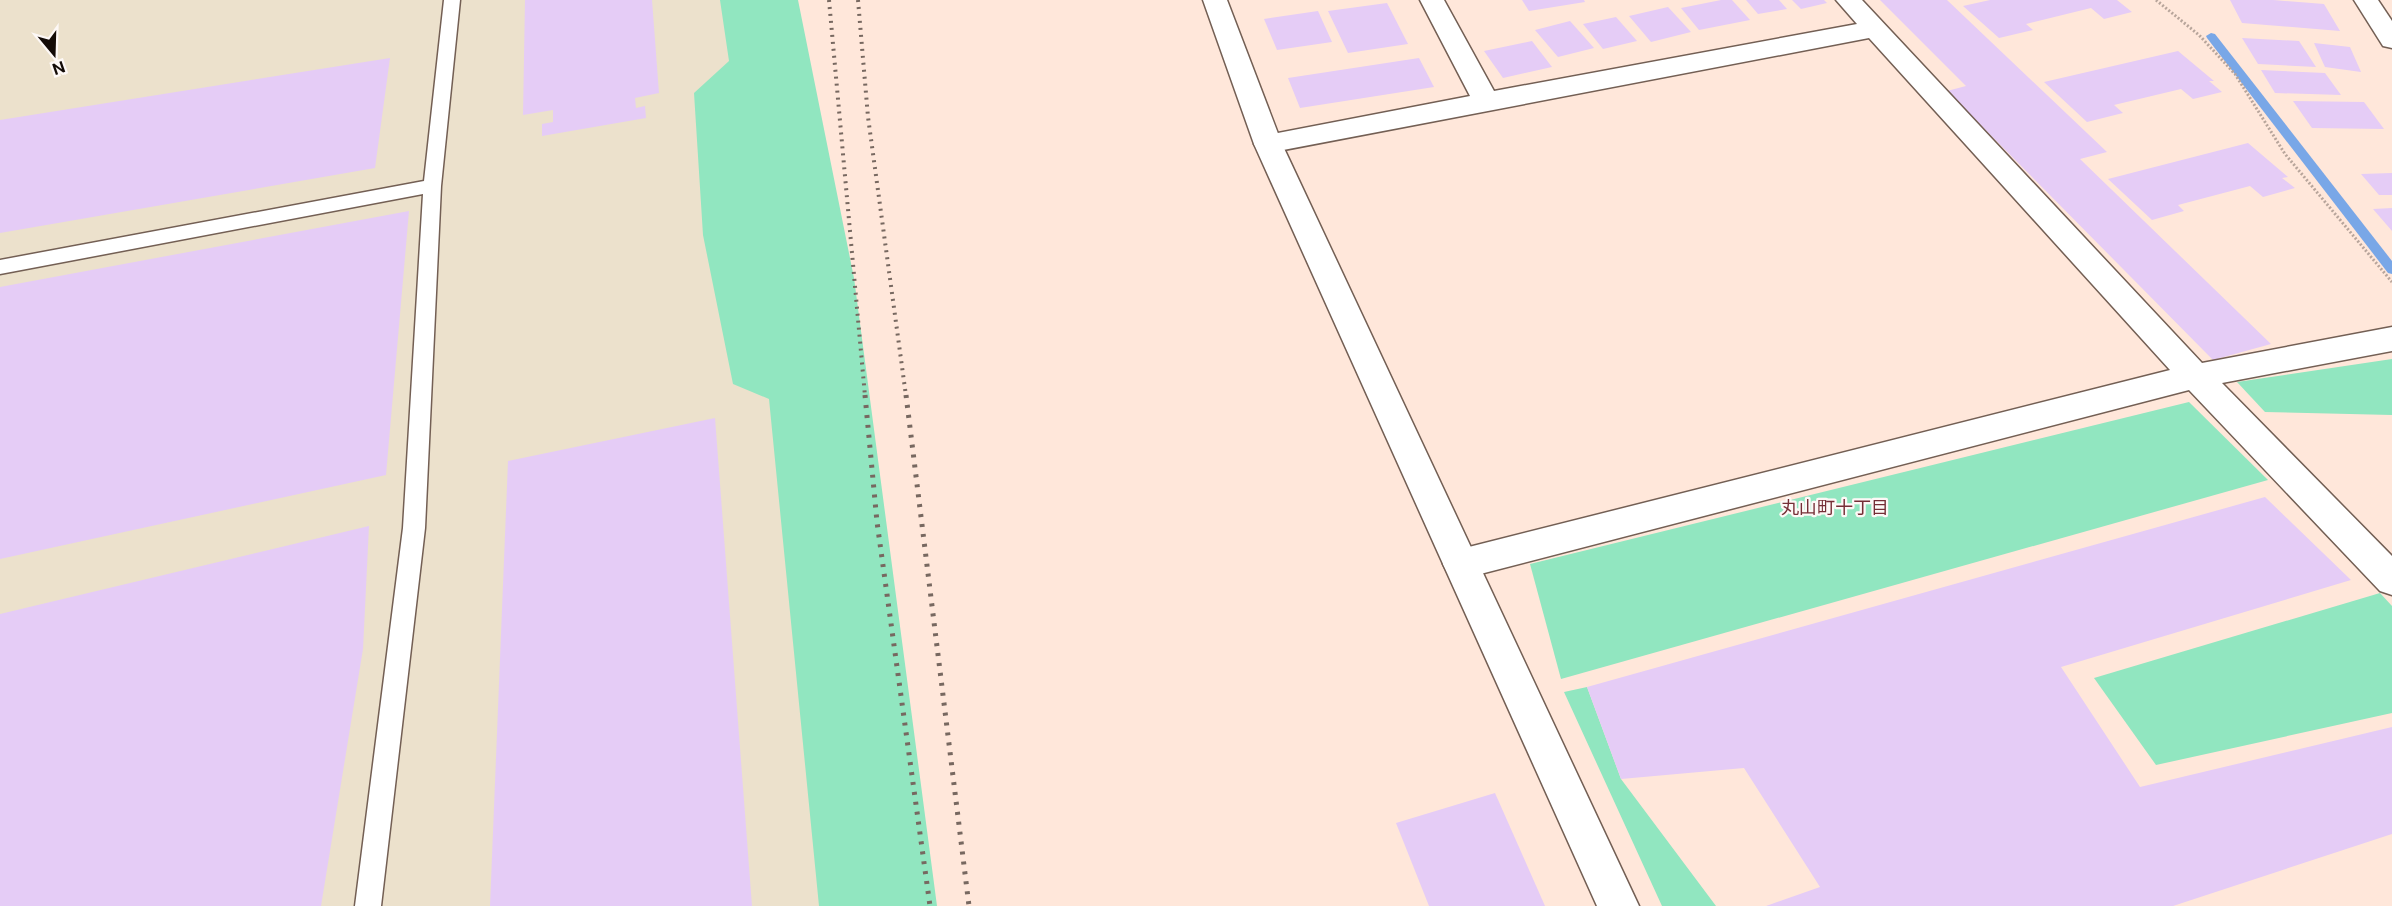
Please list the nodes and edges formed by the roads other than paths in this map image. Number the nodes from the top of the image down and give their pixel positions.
1 (452, 0) edge
2 (1215, 0) edge
3 (1432, 0) edge
4 (1848, 0) edge
5 (2366, 0) edge
6 (1874, 29) junction
7 (2392, 40) edge
8 (1486, 100) junction
9 (1268, 144) junction
10 (432, 186) junction
11 (0, 267) edge
12 (2392, 339) edge
13 (2195, 376) junction
14 (1461, 564) junction
15 (2392, 580) edge
16 (368, 906) edge
17 (1618, 906) edge

1 - 10 lane
2 - 9 street
3 - 8 street
4 - 6 street
5 - 7 street
6 - 8 street
6 - 13 street
8 - 9 street
9 - 14 street
10 - 11 lane
10 - 16 lane
12 - 13 street
13 - 14 street
13 - 15 street
14 - 17 street

